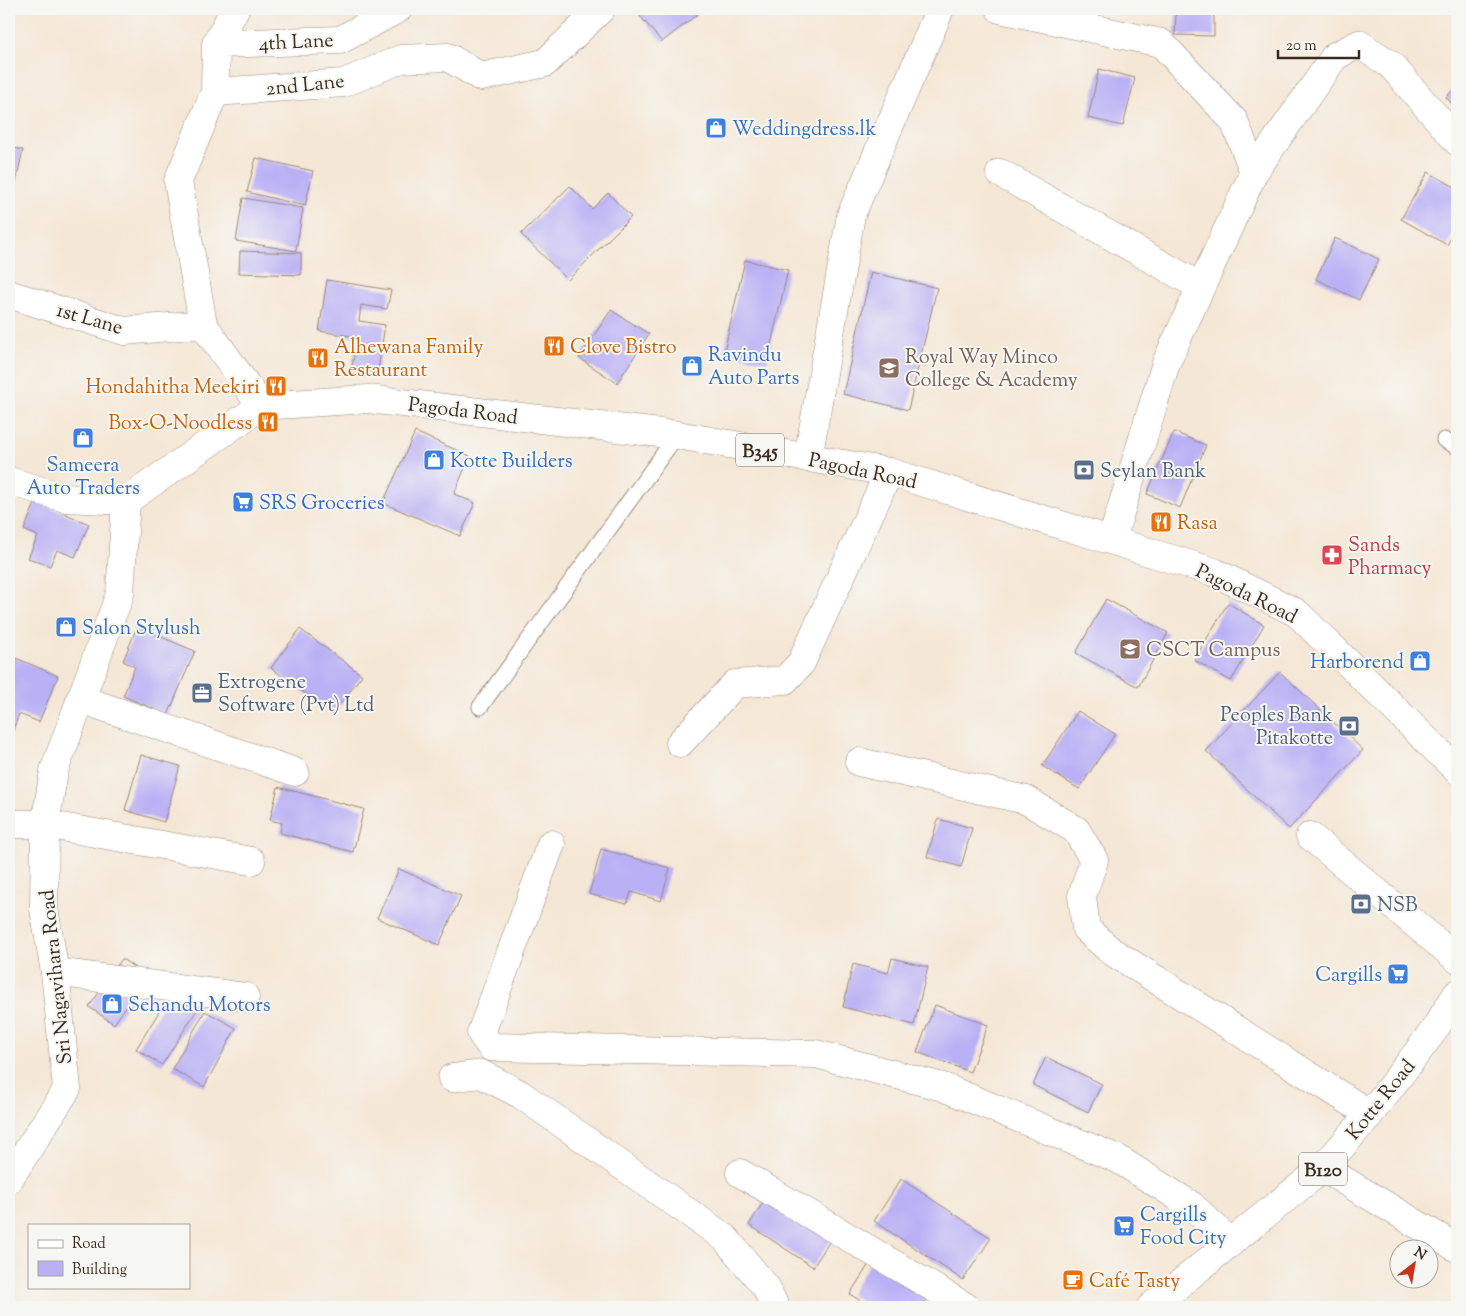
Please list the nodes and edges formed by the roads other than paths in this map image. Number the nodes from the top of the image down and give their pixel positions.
1 (234, 9) edge
2 (398, 9) edge
3 (601, 9) edge
4 (940, 9) edge
5 (1000, 9) edge
6 (216, 44) junction
7 (216, 92) junction
8 (1457, 140) edge
9 (1254, 172) junction
10 (1000, 173) dead end
11 (1201, 287) junction
12 (9, 294) edge
13 (203, 324) junction
14 (261, 406) junction
15 (677, 435) junction
16 (808, 458) junction
17 (889, 472) junction
18 (9, 481) edge
19 (126, 501) junction
20 (1112, 539) junction
21 (80, 699) junction
22 (480, 707) dead end
23 (680, 743) dead end
24 (859, 762) dead end
25 (1457, 770) edge
26 (295, 772) dead end
27 (9, 824) edge
28 (45, 824) junction
29 (1310, 836) dead end
30 (551, 844) dead end
31 (251, 861) dead end
32 (1457, 959) edge
33 (55, 972) junction
34 (1457, 994) edge
35 (245, 997) dead end
36 (452, 1078) dead end
37 (1370, 1114) junction
38 (1323, 1168) junction
39 (740, 1173) dead end
40 (9, 1179) edge
41 (1231, 1243) junction
42 (1457, 1248) edge
43 (776, 1307) edge
44 (966, 1307) edge
45 (1151, 1307) edge

1 - 6 street
2 - 6 street, 4th Lane
3 - 7 street, 2nd Lane
4 - 16 street
5 - 9 street
6 - 7 street
7 - 13 street
8 - 9 street
9 - 11 street
10 - 11 street
11 - 20 street
12 - 13 street, 1st Lane
13 - 14 street
14 - 15 street, Pagoda Road / B345
14 - 19 street
15 - 16 street, Pagoda Road / B345
15 - 22 lane
16 - 17 street, Pagoda Road / B345
17 - 20 street, Pagoda Road / B345
17 - 23 street
18 - 19 street
19 - 21 street, Sri Nagavihara Road
20 - 25 street, Pagoda Road / B345
21 - 26 street
21 - 28 street, Sri Nagavihara Road
24 - 37 street
27 - 28 street
28 - 31 street
28 - 33 street, Sri Nagavihara Road
29 - 32 street
30 - 41 street
33 - 35 street
33 - 40 street, Sri Nagavihara Road
34 - 37 street, Kotte Road / B120
36 - 43 street
37 - 38 street, Kotte Road / B120
38 - 41 street, Kotte Road / B120
38 - 42 street
39 - 44 street
41 - 45 street, Kotte Road / B120

